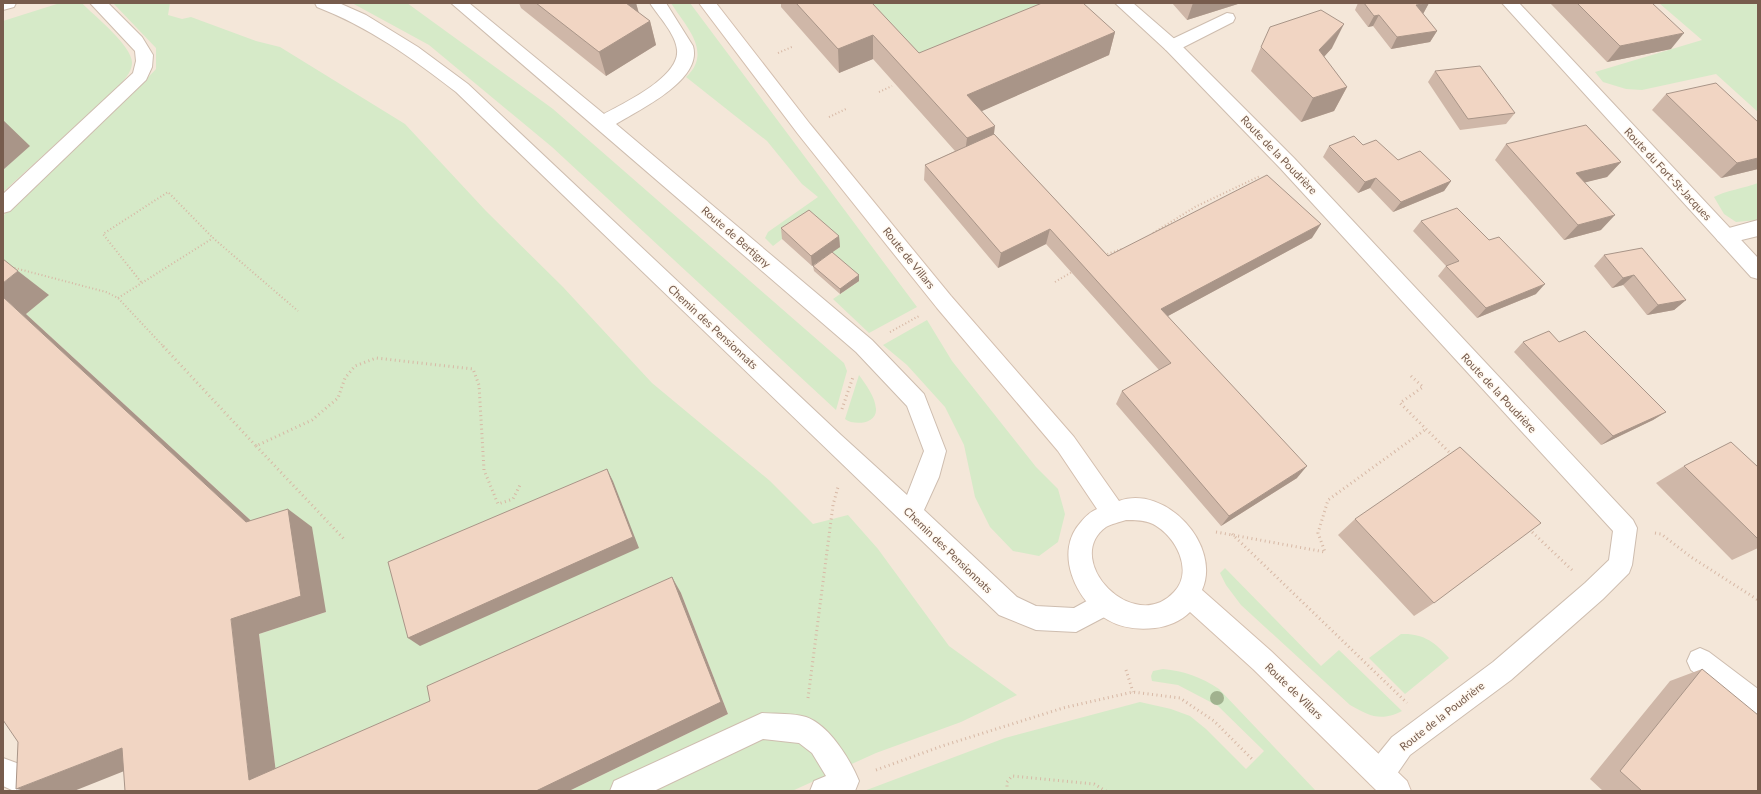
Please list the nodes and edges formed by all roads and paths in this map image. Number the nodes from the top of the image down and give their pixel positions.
1 (8, 3) edge
2 (98, 3) edge
3 (323, 3) edge
4 (459, 3) edge
5 (658, 3) edge
6 (707, 3) edge
7 (1123, 3) edge
8 (1510, 3) edge
9 (3, 4) edge
10 (1227, 18) dead end
11 (794, 46) dead end
12 (1172, 46) junction
13 (776, 53) dead end
14 (892, 86) edge
15 (879, 92) dead end
16 (848, 108) dead end
17 (823, 120) dead end
18 (603, 123) junction
19 (1287, 163) junction
20 (3, 206) edge
21 (1758, 228) edge
22 (1150, 235) edge
23 (1725, 236) junction
24 (213, 238) junction
25 (1125, 248) edge
26 (1100, 257) edge
27 (10, 266) edge
28 (1758, 271) edge
29 (1072, 272) edge
30 (141, 282) junction
31 (1055, 282) dead end
32 (118, 298) junction
33 (298, 312) dead end
34 (914, 318) dead end
35 (888, 333) dead end
36 (854, 374) dead end
37 (1411, 376) dead end
38 (842, 411) dead end
39 (1426, 429) junction
40 (256, 446) junction
41 (1454, 456) edge
42 (840, 482) dead end
43 (520, 485) dead end
44 (1112, 511) junction
45 (911, 513) junction
46 (1527, 526) edge
47 (1625, 528) junction
48 (1211, 531) dead end
49 (1232, 534) junction
50 (345, 540) dead end
51 (1594, 591) junction
52 (1188, 594) junction
53 (1758, 600) edge
54 (1105, 603) junction
55 (1700, 661) dead end
56 (1126, 670) dead end
57 (1133, 692) junction
58 (1758, 705) edge
59 (1429, 725) junction
60 (804, 730) junction
61 (1252, 759) dead end
62 (3, 772) edge
63 (1388, 782) edge
64 (835, 786) edge
65 (28, 791) edge
66 (624, 791) edge
67 (1008, 791) edge
68 (1106, 791) edge

1 - 9 street
2 - 20 street
3 - 45 street, Chemin des Pensionnats
4 - 18 street, Route de Bertigny
5 - 18 street
6 - 44 street, Route de Villars
7 - 12 street, Route de la Poudrière
8 - 23 street, Route du Fort-St-Jacques
10 - 12 street
11 - 13 path
12 - 19 street, Route de la Poudrière
14 - 15 path
16 - 17 path
18 - 45 street, Route de Bertigny
19 - 22 path
19 - 47 street, Route de la Poudrière
21 - 23 street
23 - 28 street, Route du Fort-St-Jacques
24 - 30 path
24 - 30 path
24 - 33 path
25 - 26 path
27 - 32 path
29 - 31 path
30 - 32 path
32 - 40 path
34 - 35 path
36 - 38 path
37 - 39 path
39 - 41 path
39 - 49 path
40 - 43 path
40 - 50 path
42 - 60 path
44 - 52 street
44 - 54 street
45 - 54 street, Chemin des Pensionnats
46 - 51 path
47 - 51 street, Route de la Poudrière
47 - 53 path
48 - 49 path
49 - 59 path
51 - 59 street, Route de la Poudrière
52 - 54 street
52 - 63 street, Route de Villars
55 - 58 street
56 - 57 path
57 - 61 path
57 - 64 path
59 - 63 street, Route de la Poudrière
60 - 64 street
60 - 66 street
62 - 65 street
67 - 68 path

